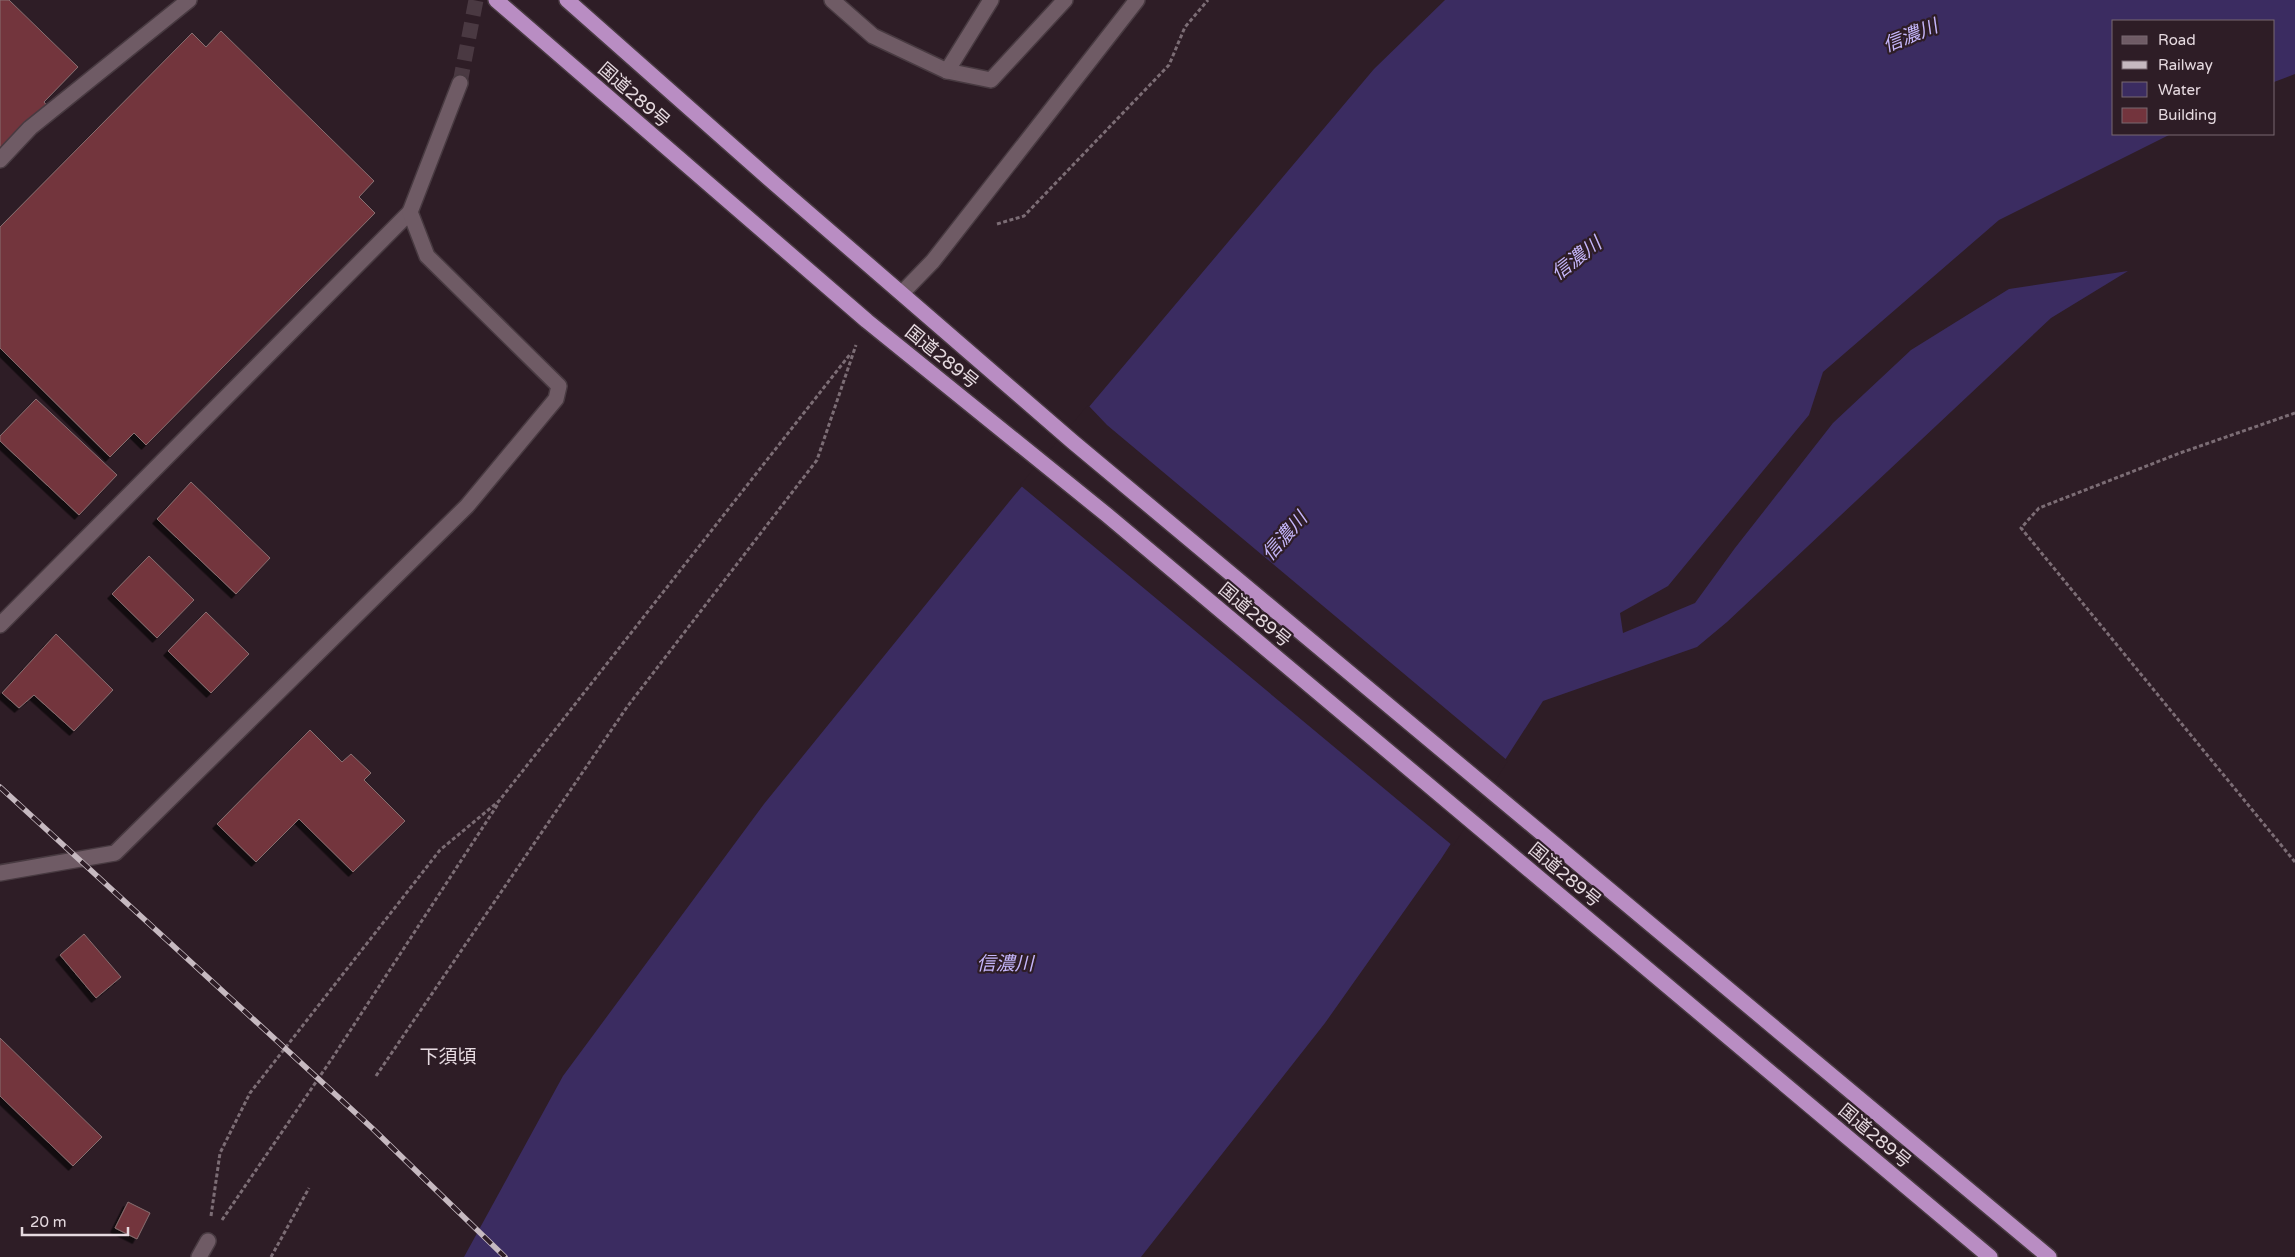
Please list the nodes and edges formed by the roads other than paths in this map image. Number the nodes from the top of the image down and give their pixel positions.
1 (189, 0) edge
2 (496, 0) edge
3 (567, 0) edge
4 (832, 0) edge
5 (991, 0) edge
6 (1065, 0) edge
7 (1137, 0) edge
8 (947, 70) junction
9 (460, 83) tunnel mouth
10 (0, 160) edge
11 (410, 212) junction
12 (902, 293) junction
13 (0, 625) edge
14 (0, 873) edge
15 (208, 1241) road end
16 (199, 1257) edge
17 (1990, 1257) edge
18 (2050, 1257) edge

1 - 10 street
2 - 17 highway, 国道289号
3 - 12 highway, 国道289号
4 - 8 street
5 - 8 street
6 - 8 street
7 - 12 street
9 - 11 street
11 - 13 street
11 - 14 street
12 - 18 highway, 国道289号
15 - 16 street

